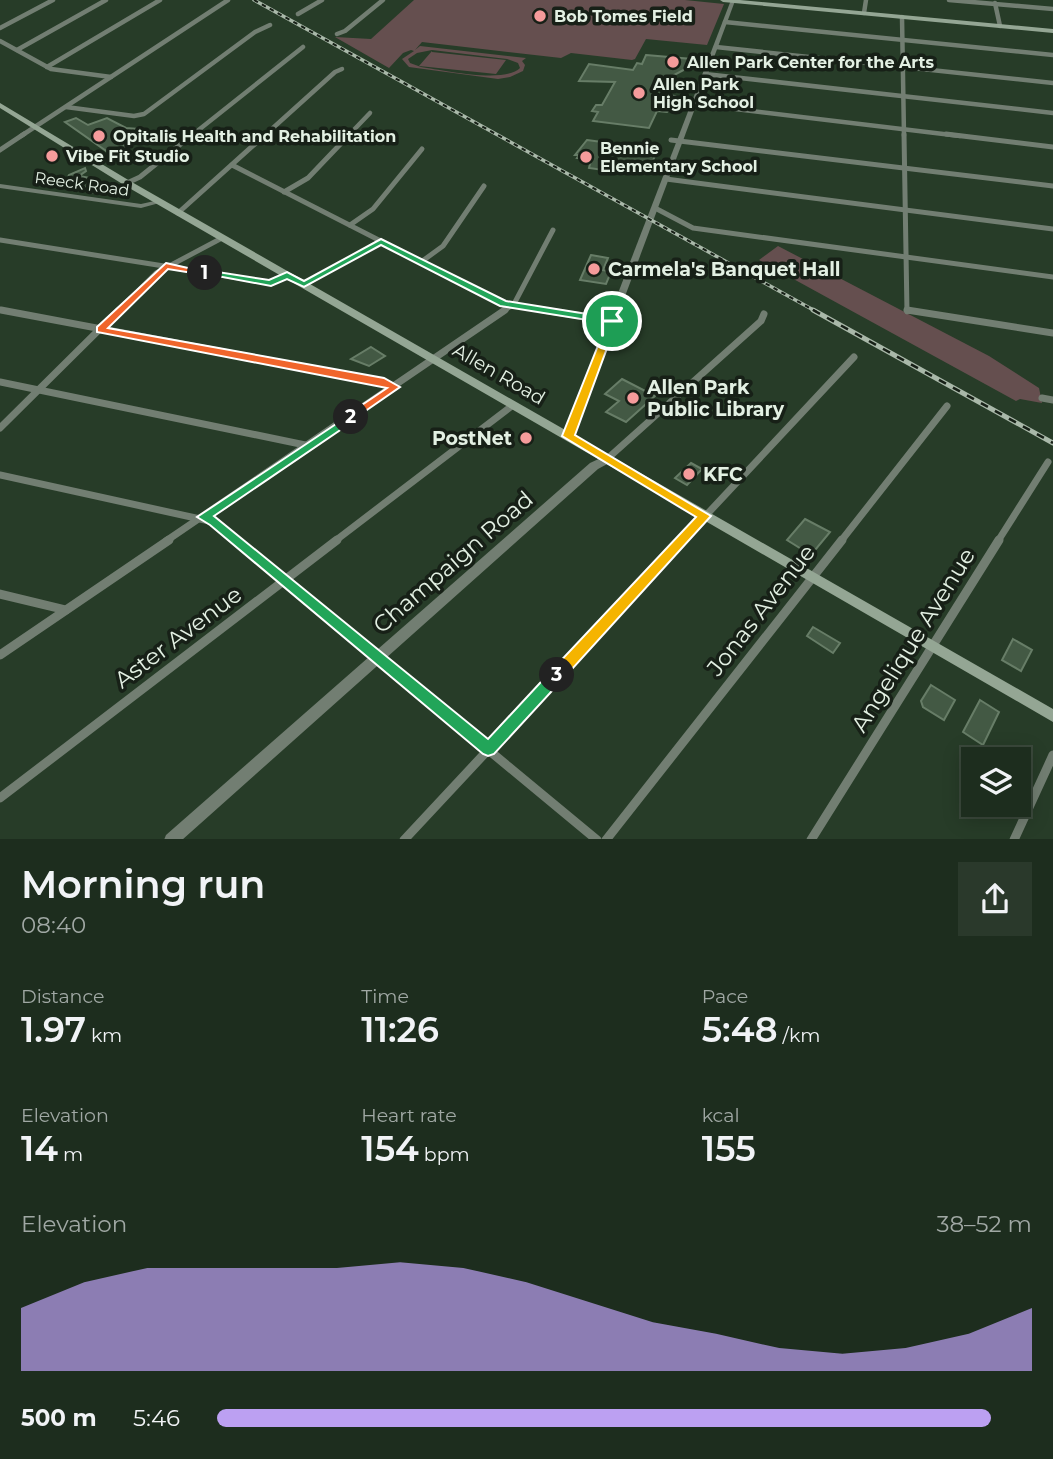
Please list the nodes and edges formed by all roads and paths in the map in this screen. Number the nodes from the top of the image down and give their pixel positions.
1 (53, 0) edge
2 (106, 0) edge
3 (160, 0) edge
4 (228, 0) edge
5 (322, 0) edge
6 (383, 0) edge
7 (723, 0) edge
8 (733, 0) edge
9 (866, 0) edge
10 (949, 0) edge
11 (995, 2) edge
12 (1053, 9) edge
13 (864, 13) junction
14 (298, 14) dead end
15 (902, 17) junction
16 (725, 22) junction
17 (270, 25) dead end
18 (1000, 26) junction
19 (0, 28) edge
20 (1053, 31) edge
21 (337, 34) dead end
22 (903, 40) junction
23 (0, 41) edge
24 (303, 47) dead end
25 (716, 47) junction
26 (17, 50) junction
27 (1053, 55) edge
28 (47, 67) junction
29 (902, 67) junction
30 (342, 69) dead end
31 (705, 74) junction
32 (112, 77) junction
33 (1053, 83) edge
34 (903, 96) junction
35 (694, 104) junction
36 (0, 105) edge
37 (66, 107) junction
38 (370, 113) dead end
39 (1053, 113) edge
40 (35, 127) junction
41 (904, 129) junction
42 (671, 141) dead end
43 (680, 141) junction
44 (0, 143) edge
45 (9, 144) junction
46 (1053, 147) edge
47 (422, 149) dead end
48 (0, 150) edge
49 (232, 165) junction
50 (905, 168) junction
51 (666, 179) junction
52 (127, 183) junction
53 (0, 186) edge
54 (484, 186) dead end
55 (1053, 186) edge
56 (284, 192) junction
57 (159, 202) junction
58 (655, 208) junction
59 (905, 210) junction
60 (178, 212) junction
61 (349, 225) junction
62 (693, 228) junction
63 (1053, 229) edge
64 (553, 230) dead end
65 (709, 236) dead end
66 (222, 238) junction
67 (0, 240) edge
68 (381, 241) junction
69 (906, 257) junction
70 (421, 262) junction
71 (166, 266) junction
72 (287, 275) junction
73 (1053, 277) edge
74 (304, 285) junction
75 (514, 304) junction
76 (0, 310) edge
77 (764, 313) dead end
78 (612, 321) junction
79 (101, 329) junction
80 (1053, 334) edge
81 (854, 358) dead end
82 (434, 359) junction
83 (0, 382) edge
84 (395, 387) junction
85 (39, 390) junction
86 (1042, 398) dead end
87 (1053, 400) edge
88 (513, 405) junction
89 (947, 406) dead end
90 (0, 428) edge
91 (568, 436) junction
92 (310, 446) junction
93 (607, 459) junction
94 (1048, 462) dead end
95 (0, 475) edge
96 (704, 516) junction
97 (203, 517) junction
98 (811, 577) junction
99 (285, 580) junction
100 (0, 594) edge
101 (66, 610) junction
102 (932, 646) junction
103 (0, 655) edge
104 (377, 656) junction
105 (1053, 716) edge
106 (488, 749) junction
107 (1053, 754) edge
108 (0, 798) edge
109 (171, 839) edge
110 (404, 839) edge
111 (597, 839) edge
112 (606, 839) edge
113 (811, 839) edge
114 (1014, 839) edge

1 - 19 street
2 - 26 street
3 - 28 street
4 - 32 street
5 - 14 street
6 - 21 street
7 - 8 main road
8 - 13 main road
8 - 16 street
9 - 13 street
10 - 11 street
11 - 12 street
11 - 18 street
13 - 15 main road
15 - 18 main road
15 - 22 street
16 - 22 street
16 - 25 street
17 - 37 street
18 - 20 main road
22 - 27 street
22 - 29 street
23 - 26 street
24 - 52 street
25 - 29 street
25 - 31 street
26 - 28 street
28 - 32 street
29 - 33 street
29 - 34 street
30 - 49 street
31 - 34 street
31 - 35 street
32 - 37 street
34 - 39 street
34 - 41 street
35 - 41 street
35 - 43 street
36 - 40 main road, Allen Road
37 - 40 street
38 - 56 street
40 - 45 street
40 - 52 main road, Allen Road
41 - 46 street
41 - 50 street
42 - 43 street
43 - 50 street
43 - 51 street
44 - 45 street
45 - 48 street
47 - 61 street
49 - 56 street
49 - 60 street
50 - 55 street
50 - 59 street
51 - 58 street
51 - 59 street
52 - 57 main road, Allen Road
53 - 57 street, Reeck Road
54 - 70 street
56 - 61 street
57 - 60 main road, Allen Road
58 - 62 street
58 - 78 street
59 - 63 street
59 - 69 street
60 - 66 main road, Allen Road
61 - 68 street
62 - 65 street
62 - 69 street
64 - 75 street
66 - 71 street
66 - 72 main road, Allen Road
67 - 71 street
68 - 70 street
68 - 74 street
69 - 73 street
69 - 80 street
70 - 75 street
71 - 72 street
71 - 79 street
72 - 74 main road, Allen Road
74 - 82 main road, Allen Road
75 - 78 street
75 - 82 street
76 - 79 street
77 - 93 street
78 - 91 street
79 - 84 street
79 - 85 street
81 - 96 street
82 - 84 street
82 - 88 main road, Allen Road
83 - 85 street
84 - 92 street
85 - 90 street
85 - 92 street
86 - 87 street
88 - 91 main road, Allen Road
88 - 99 street, Aster Avenue
89 - 98 street, Jonas Avenue
91 - 93 main road, Allen Road
92 - 97 street
93 - 96 main road, Allen Road
93 - 104 street, Champaign Road
94 - 102 street, Angelique Avenue
95 - 97 street
96 - 98 main road, Allen Road
96 - 106 street
97 - 99 street
97 - 101 street
98 - 102 main road, Allen Road
98 - 112 street, Jonas Avenue
99 - 104 street
99 - 108 street, Aster Avenue
100 - 101 street
101 - 103 street
102 - 105 main road, Allen Road
102 - 113 street, Angelique Avenue
104 - 106 street
104 - 109 street, Champaign Road
106 - 110 street
106 - 111 street
107 - 114 street

